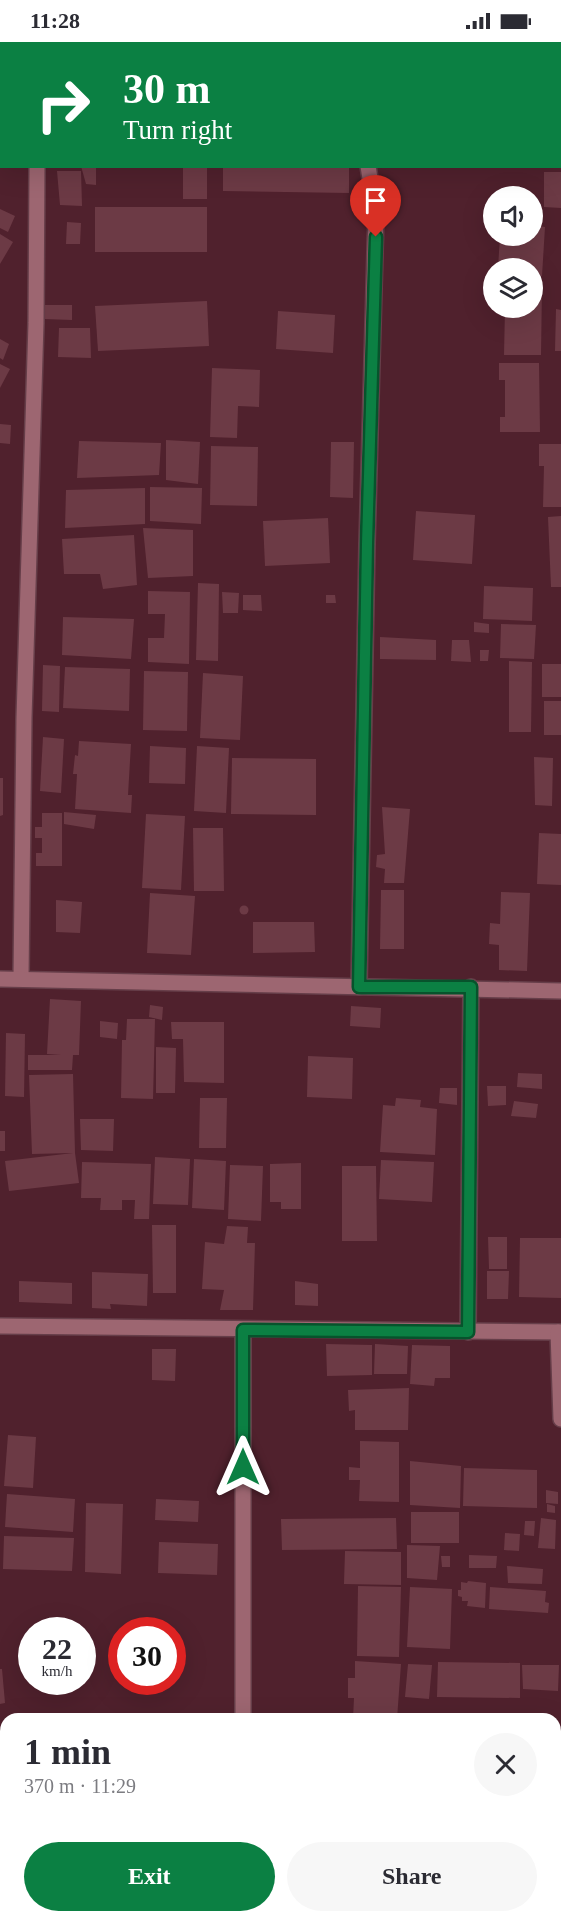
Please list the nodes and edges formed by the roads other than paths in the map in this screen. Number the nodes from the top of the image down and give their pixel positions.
1 (36, 168) edge
2 (368, 168) edge
3 (21, 978) junction
4 (0, 979) edge
5 (359, 987) junction
6 (471, 987) junction
7 (561, 991) edge
8 (0, 1326) edge
9 (243, 1330) junction
10 (468, 1332) junction
11 (560, 1332) edge
12 (561, 1419) edge
13 (243, 1713) edge

1 - 3 street
2 - 5 street
3 - 4 street
3 - 5 street
5 - 6 street
6 - 7 street
6 - 10 street
8 - 9 street
9 - 10 street
9 - 13 street
10 - 11 street
11 - 12 street

